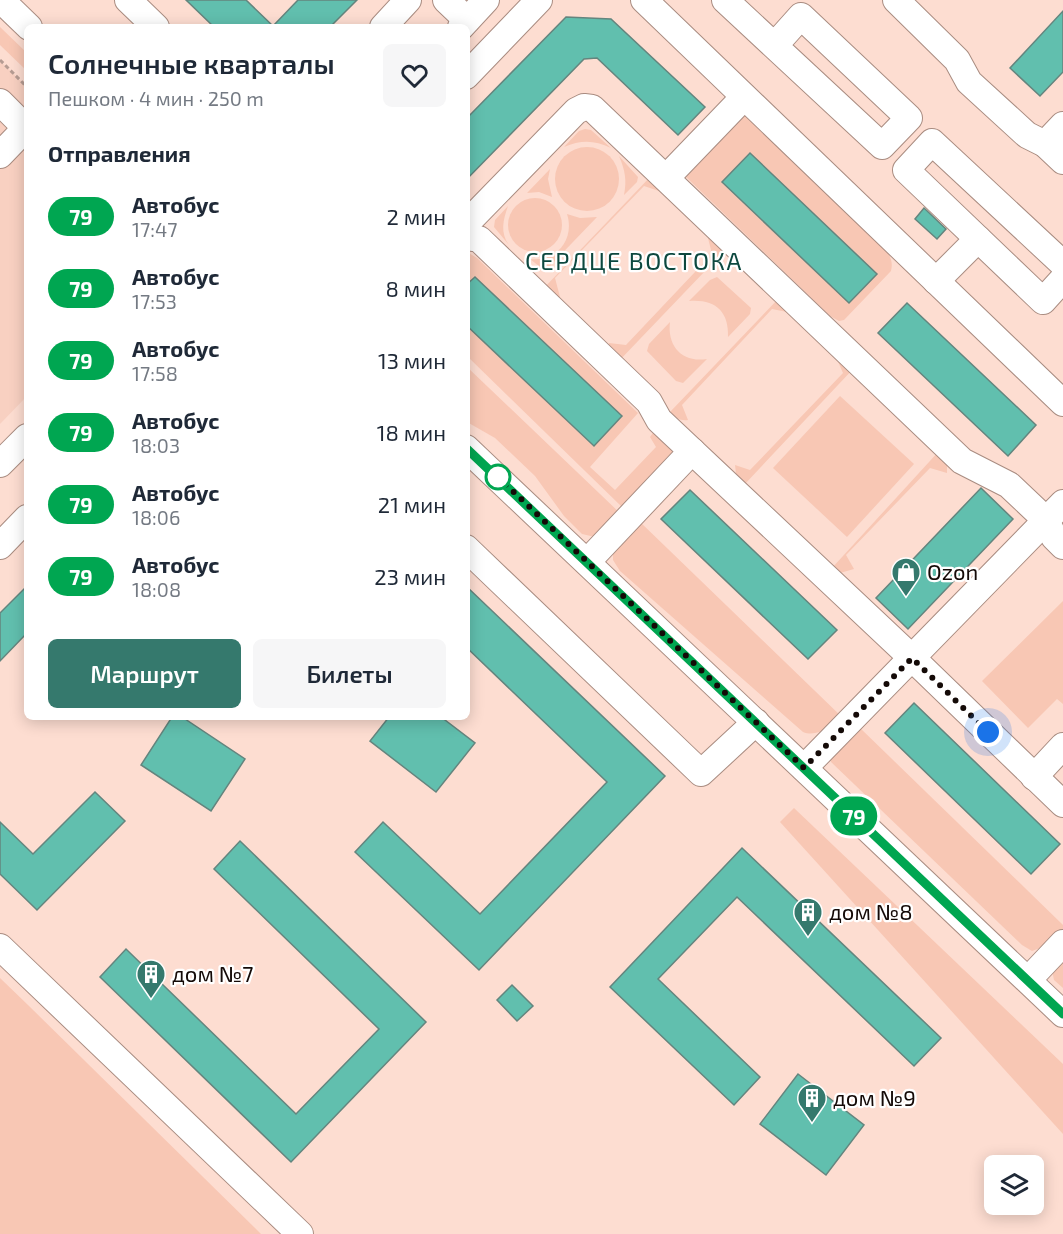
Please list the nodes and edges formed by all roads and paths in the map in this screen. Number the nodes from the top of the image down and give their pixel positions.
1 (1, 0) edge
2 (129, 0) edge
3 (408, 0) edge
4 (446, 0) edge
5 (486, 0) edge
6 (540, 0) edge
7 (644, 0) edge
8 (725, 0) edge
9 (896, 0) edge
10 (26, 24) edge
11 (153, 24) edge
12 (386, 24) edge
13 (464, 24) edge
14 (775, 45) junction
15 (0, 60) edge
16 (470, 72) edge
17 (24, 84) edge
18 (744, 97) junction
19 (0, 102) edge
20 (1063, 125) edge
21 (24, 126) edge
22 (24, 130) edge
23 (1054, 153) edge
24 (0, 155) edge
25 (666, 178) junction
26 (470, 220) edge
27 (470, 238) edge
28 (978, 239) junction
29 (1063, 264) edge
30 (1063, 279) edge
31 (936, 281) junction
32 (1063, 403) edge
33 (24, 439) edge
34 (692, 451) junction
35 (470, 452) edge
36 (0, 464) edge
37 (1054, 512) edge
38 (24, 521) edge
39 (0, 546) edge
40 (1063, 546) edge
41 (470, 552) edge
42 (587, 562) junction
43 (912, 658) junction
44 (756, 722) junction
45 (1063, 746) edge
46 (804, 768) junction
47 (1034, 777) junction
48 (1063, 804) edge
49 (1063, 943) edge
50 (0, 947) edge
51 (1028, 980) junction
52 (1063, 1014) edge
53 (300, 1234) edge

1 - 10 street
2 - 11 street
3 - 12 street
4 - 13 street
5 - 13 street
6 - 16 street
7 - 18 street
8 - 14 street
9 - 23 street
14 - 14 street
15 - 17 path
18 - 25 street
18 - 31 street
19 - 21 street
20 - 23 street
22 - 24 street
25 - 26 street
25 - 37 street
27 - 34 street
28 - 29 street
28 - 30 street
28 - 31 street
31 - 32 street
33 - 36 street
34 - 42 street
34 - 43 street
35 - 42 street
37 - 40 street
37 - 43 street
38 - 39 street
41 - 44 street
42 - 44 street
43 - 46 street
43 - 47 street
44 - 46 street
45 - 47 street
46 - 51 street
47 - 48 street
49 - 51 street
50 - 53 street
51 - 52 street

